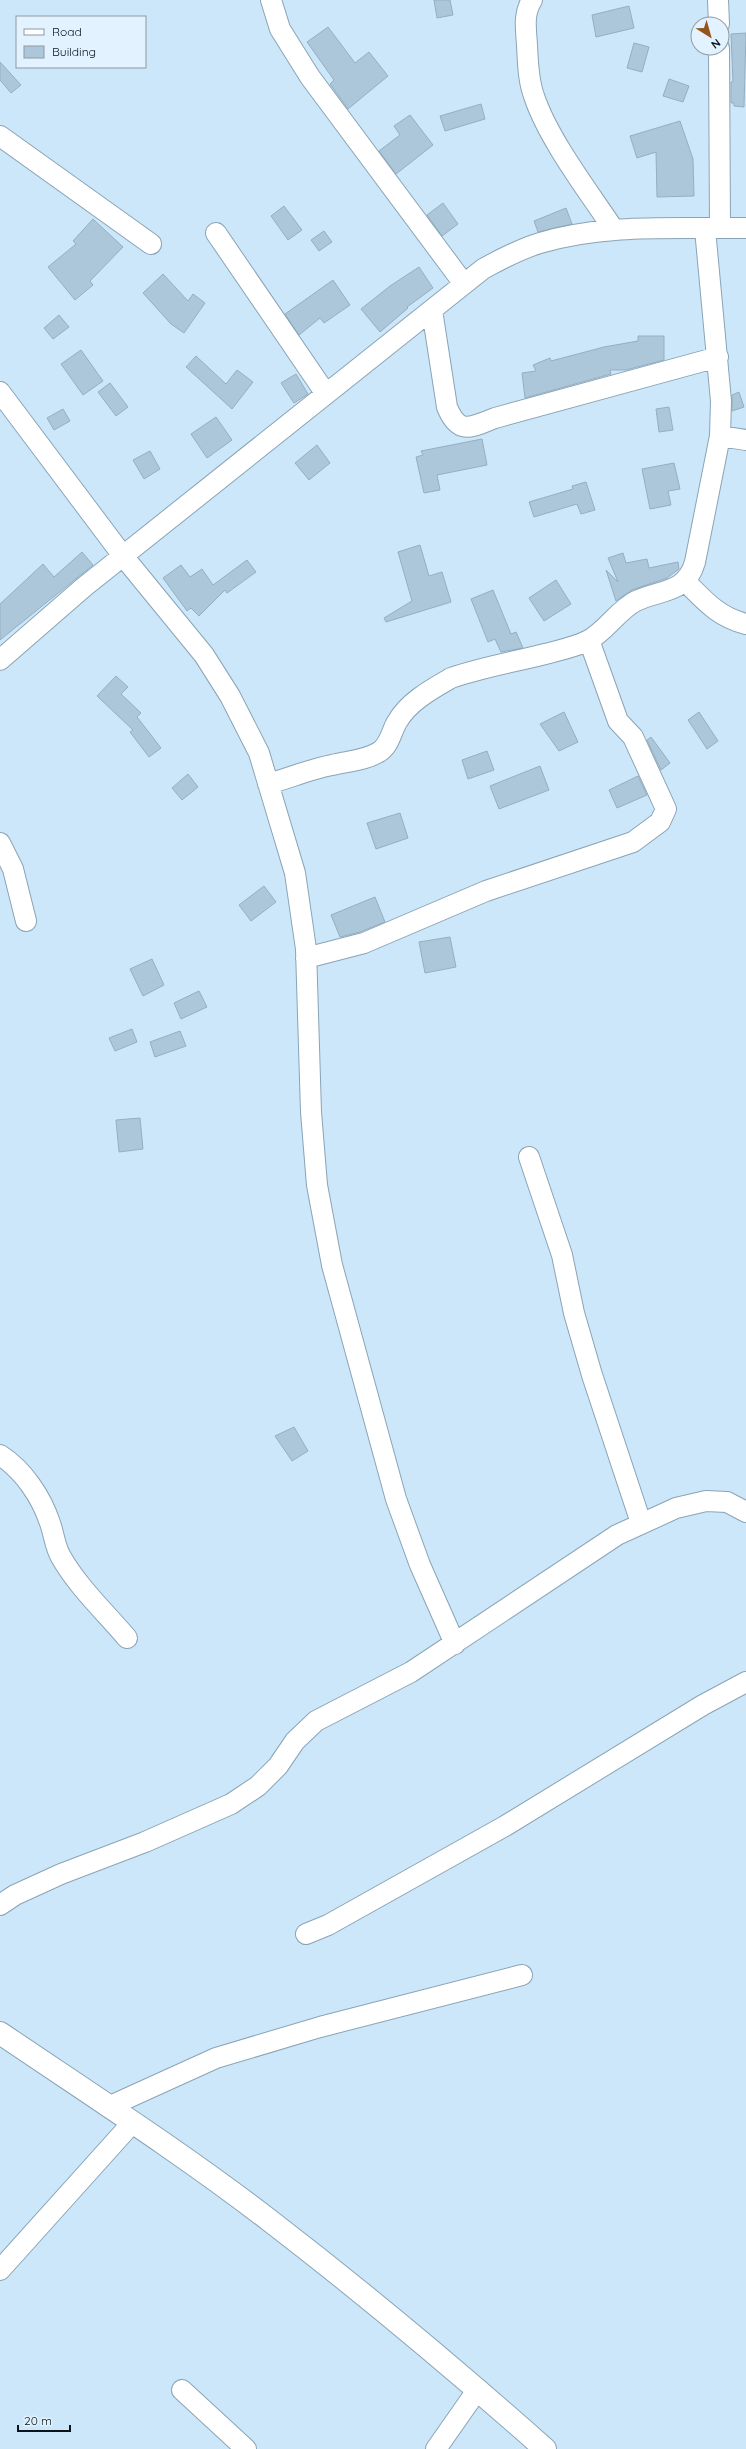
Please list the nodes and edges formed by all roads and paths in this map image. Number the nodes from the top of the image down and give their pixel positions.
1 (271, 0) edge
2 (532, 0) edge
3 (718, 0) edge
4 (719, 16) edge
5 (719, 56) edge
6 (0, 136) edge
7 (746, 228) edge
8 (713, 229) junction
9 (614, 230) junction
10 (216, 233) dead end
11 (151, 244) dead end
12 (464, 284) junction
13 (432, 310) junction
14 (718, 357) junction
15 (0, 392) edge
16 (326, 394) junction
17 (720, 436) junction
18 (746, 440) edge
19 (123, 556) junction
20 (686, 582) junction
21 (746, 624) edge
22 (588, 640) junction
23 (0, 660) edge
24 (268, 784) junction
25 (0, 842) edge
26 (26, 921) dead end
27 (306, 958) junction
28 (529, 1157) dead end
29 (0, 1455) edge
30 (746, 1512) edge
31 (642, 1523) junction
32 (127, 1638) dead end
33 (455, 1644) junction
34 (746, 1682) edge
35 (0, 1905) edge
36 (306, 1934) dead end
37 (522, 1975) dead end
38 (0, 2033) edge
39 (108, 2107) junction
40 (133, 2122) junction
41 (0, 2270) edge
42 (478, 2389) junction
43 (182, 2390) dead end
44 (246, 2449) edge
45 (436, 2449) edge
46 (545, 2449) edge

1 - 12 street
2 - 9 street
3 - 4 street
5 - 8 street
6 - 11 street
7 - 8 street
8 - 9 street
8 - 14 street
9 - 12 street
10 - 16 street
12 - 13 street
13 - 14 street
13 - 16 street
14 - 17 street
15 - 19 street
16 - 19 street
17 - 18 street
17 - 20 street
19 - 23 street
19 - 24 street
20 - 21 street
20 - 22 street
22 - 24 street
22 - 27 street
24 - 27 street
25 - 26 street
27 - 33 street
28 - 31 street
29 - 32 street
30 - 31 street
31 - 33 street
33 - 35 street
34 - 36 street
37 - 39 street
38 - 39 street
39 - 40 street
40 - 41 street
40 - 42 street
42 - 45 street
42 - 46 street
43 - 44 street

